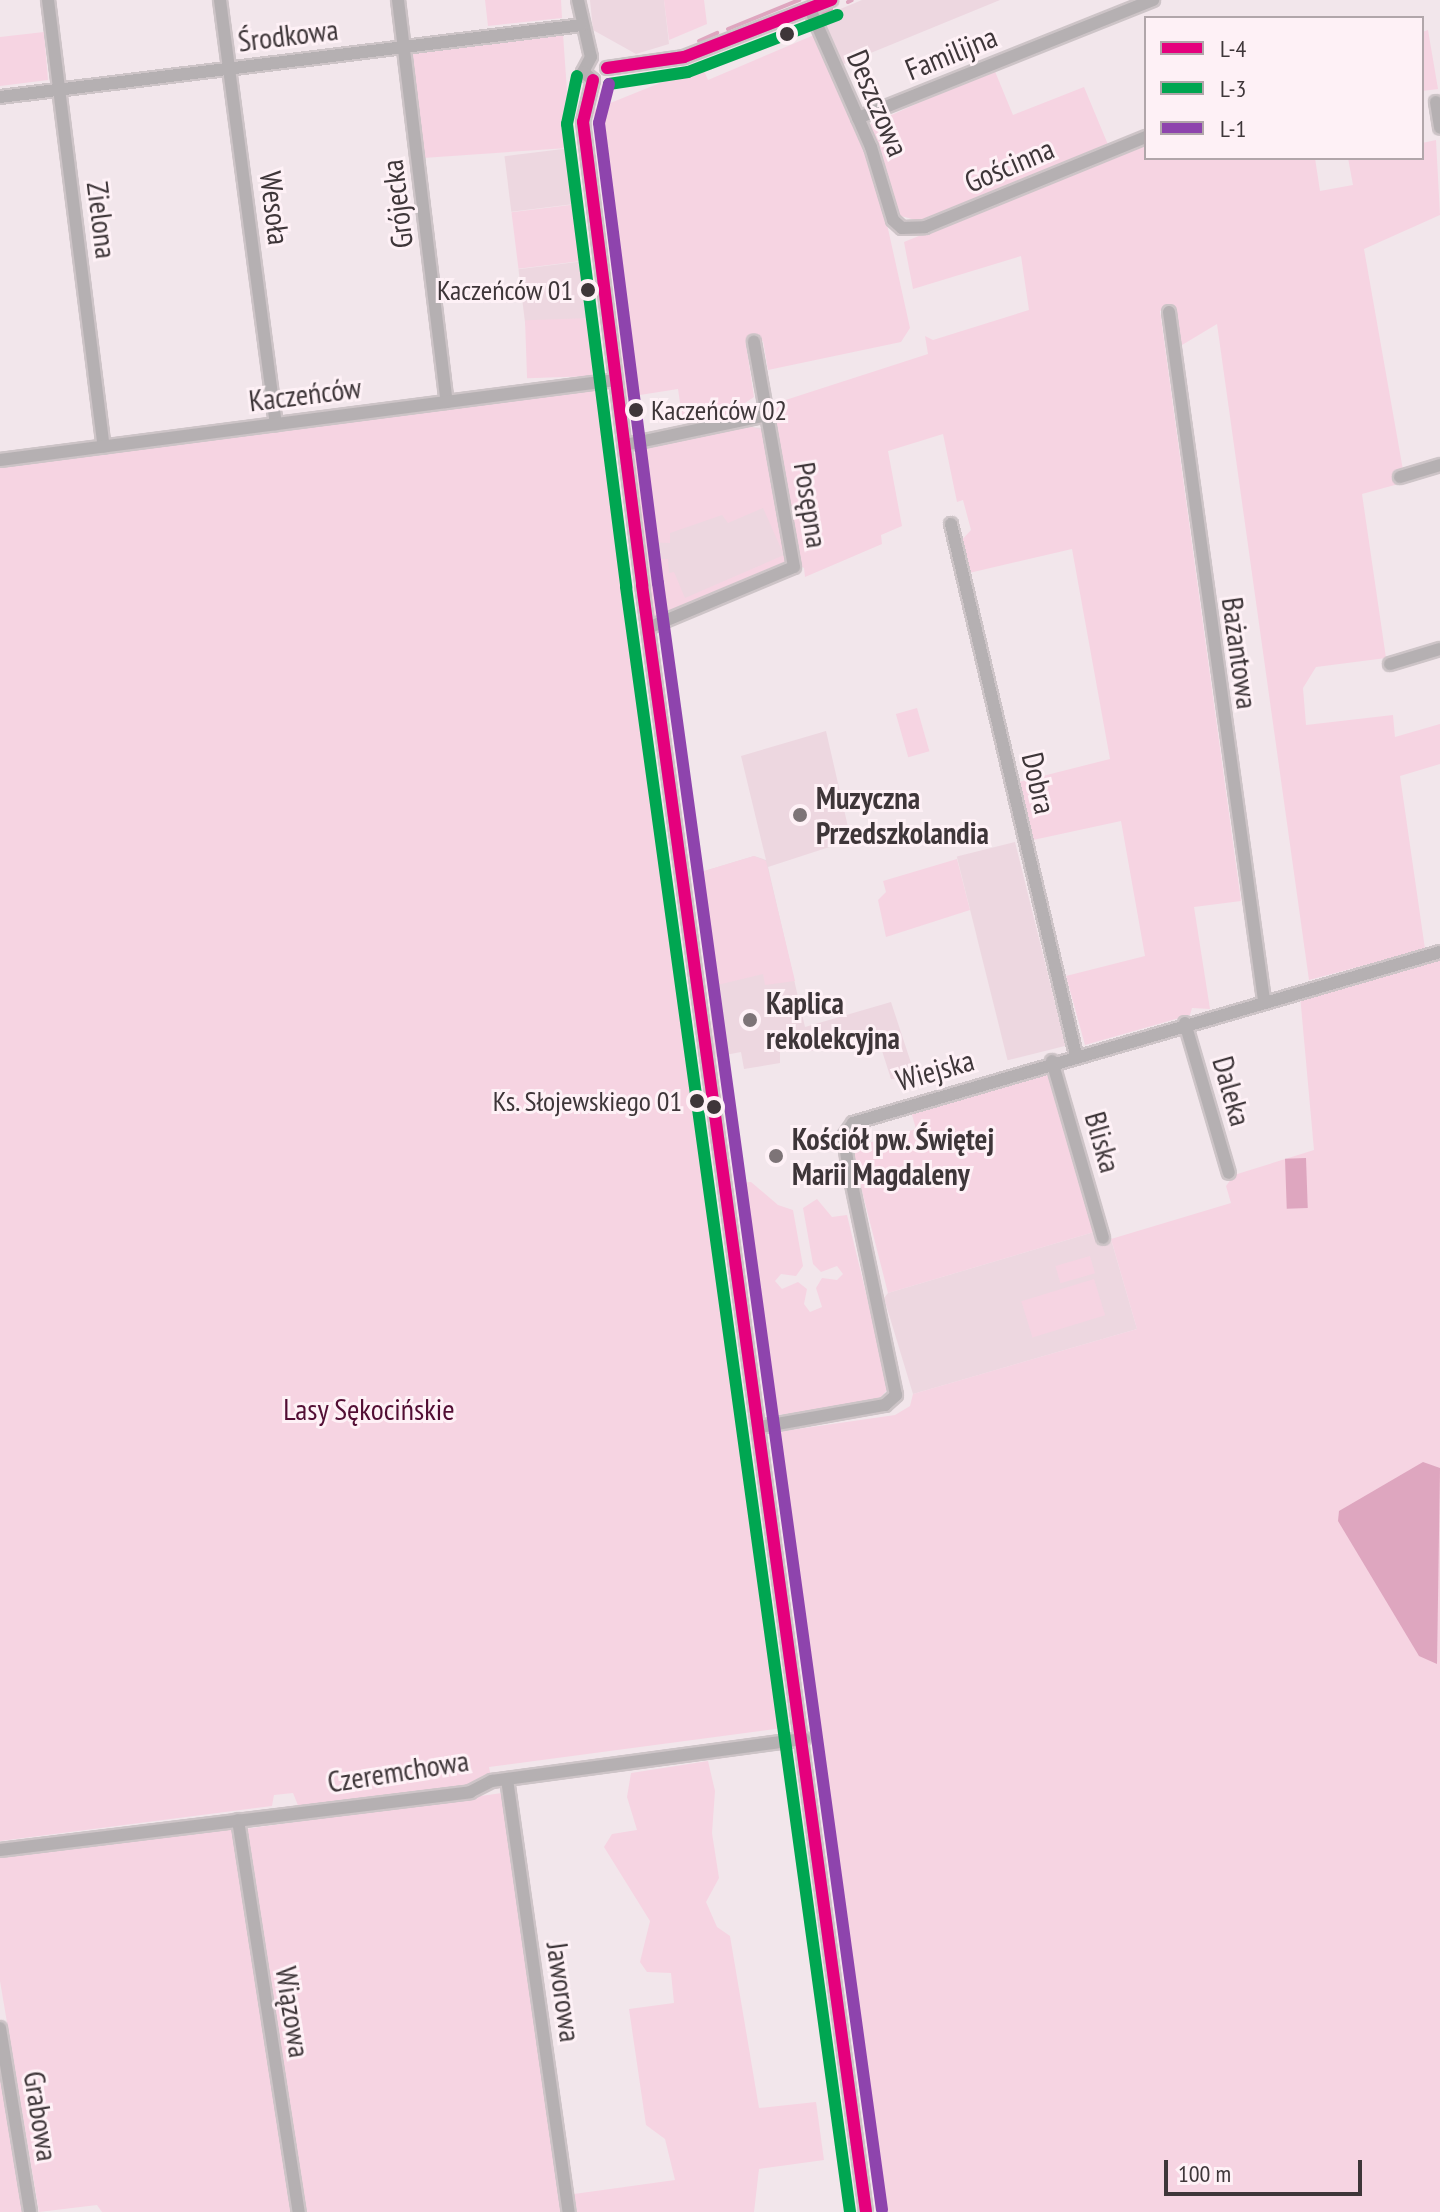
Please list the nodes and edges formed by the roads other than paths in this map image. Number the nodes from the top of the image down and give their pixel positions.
1 (48, 0) edge
2 (220, 0) edge
3 (398, 0) edge
4 (578, 0) edge
5 (831, 0) edge
6 (1153, 0) edge
7 (810, 9) junction
8 (582, 25) junction
9 (404, 47) junction
10 (591, 57) junction
11 (231, 68) junction
12 (607, 68) junction
13 (593, 80) junction
14 (59, 90) junction
15 (0, 97) edge
16 (1436, 102) dead end
17 (858, 118) junction
18 (1440, 128) edge
19 (1144, 138) edge
20 (893, 220) joint
21 (1169, 312) dead end
22 (754, 342) dead end
23 (616, 380) junction
24 (447, 402) junction
25 (767, 415) junction
26 (276, 424) junction
27 (625, 445) junction
28 (104, 447) junction
29 (0, 460) edge
30 (1440, 465) edge
31 (1400, 477) dead end
32 (951, 524) dead end
33 (648, 628) junction
34 (1440, 649) edge
35 (1390, 664) dead end
36 (1440, 952) edge
37 (1264, 1000) junction
38 (1185, 1023) junction
39 (1076, 1055) junction
40 (1052, 1061) junction
41 (1229, 1173) dead end
42 (1103, 1238) dead end
43 (760, 1427) junction
44 (804, 1739) junction
45 (507, 1779) junction
46 (238, 1820) junction
47 (0, 1850) edge
48 (0, 2028) edge
49 (30, 2212) edge
50 (299, 2212) edge
51 (569, 2212) edge
52 (866, 2212) edge

1 - 14 street, Zielona
2 - 11 street, Wesoła
3 - 9 street, Grójecka
4 - 8 street
5 - 7 street
6 - 17 street, Familijna
7 - 12 street
7 - 17 street, Deszczowa
8 - 9 street, Środkowa
8 - 10 street
9 - 11 street, Środkowa
9 - 24 street, Grójecka
10 - 12 street
10 - 13 street
11 - 14 street, Środkowa
11 - 26 street, Wesoła
12 - 13 street
13 - 23 street
14 - 15 street, Środkowa
14 - 28 street, Zielona
16 - 18 street
17 - 20 street, Deszczowa
19 - 20 street, Gościnna
21 - 37 street, Bażantowa
22 - 25 street, Posępna
23 - 24 street, Kaczeńców
23 - 27 street
24 - 26 street, Kaczeńców
25 - 27 street
25 - 33 street, Posępna
26 - 28 street, Kaczeńców
27 - 33 street
28 - 29 street, Kaczeńców
30 - 31 street
32 - 39 street, Dobra
33 - 43 street
34 - 35 street
36 - 37 street, Wiejska
37 - 38 street, Wiejska
38 - 39 street, Wiejska
38 - 41 street, Daleka
39 - 40 street, Wiejska
40 - 42 street, Bliska
40 - 43 street, Wiejska
43 - 44 street
44 - 45 street, Czeremchowa
44 - 52 street
45 - 46 street, Czeremchowa
45 - 51 street, Jaworowa
46 - 47 street, Czeremchowa
46 - 50 street, Wiązowa
48 - 49 street, Grabowa

